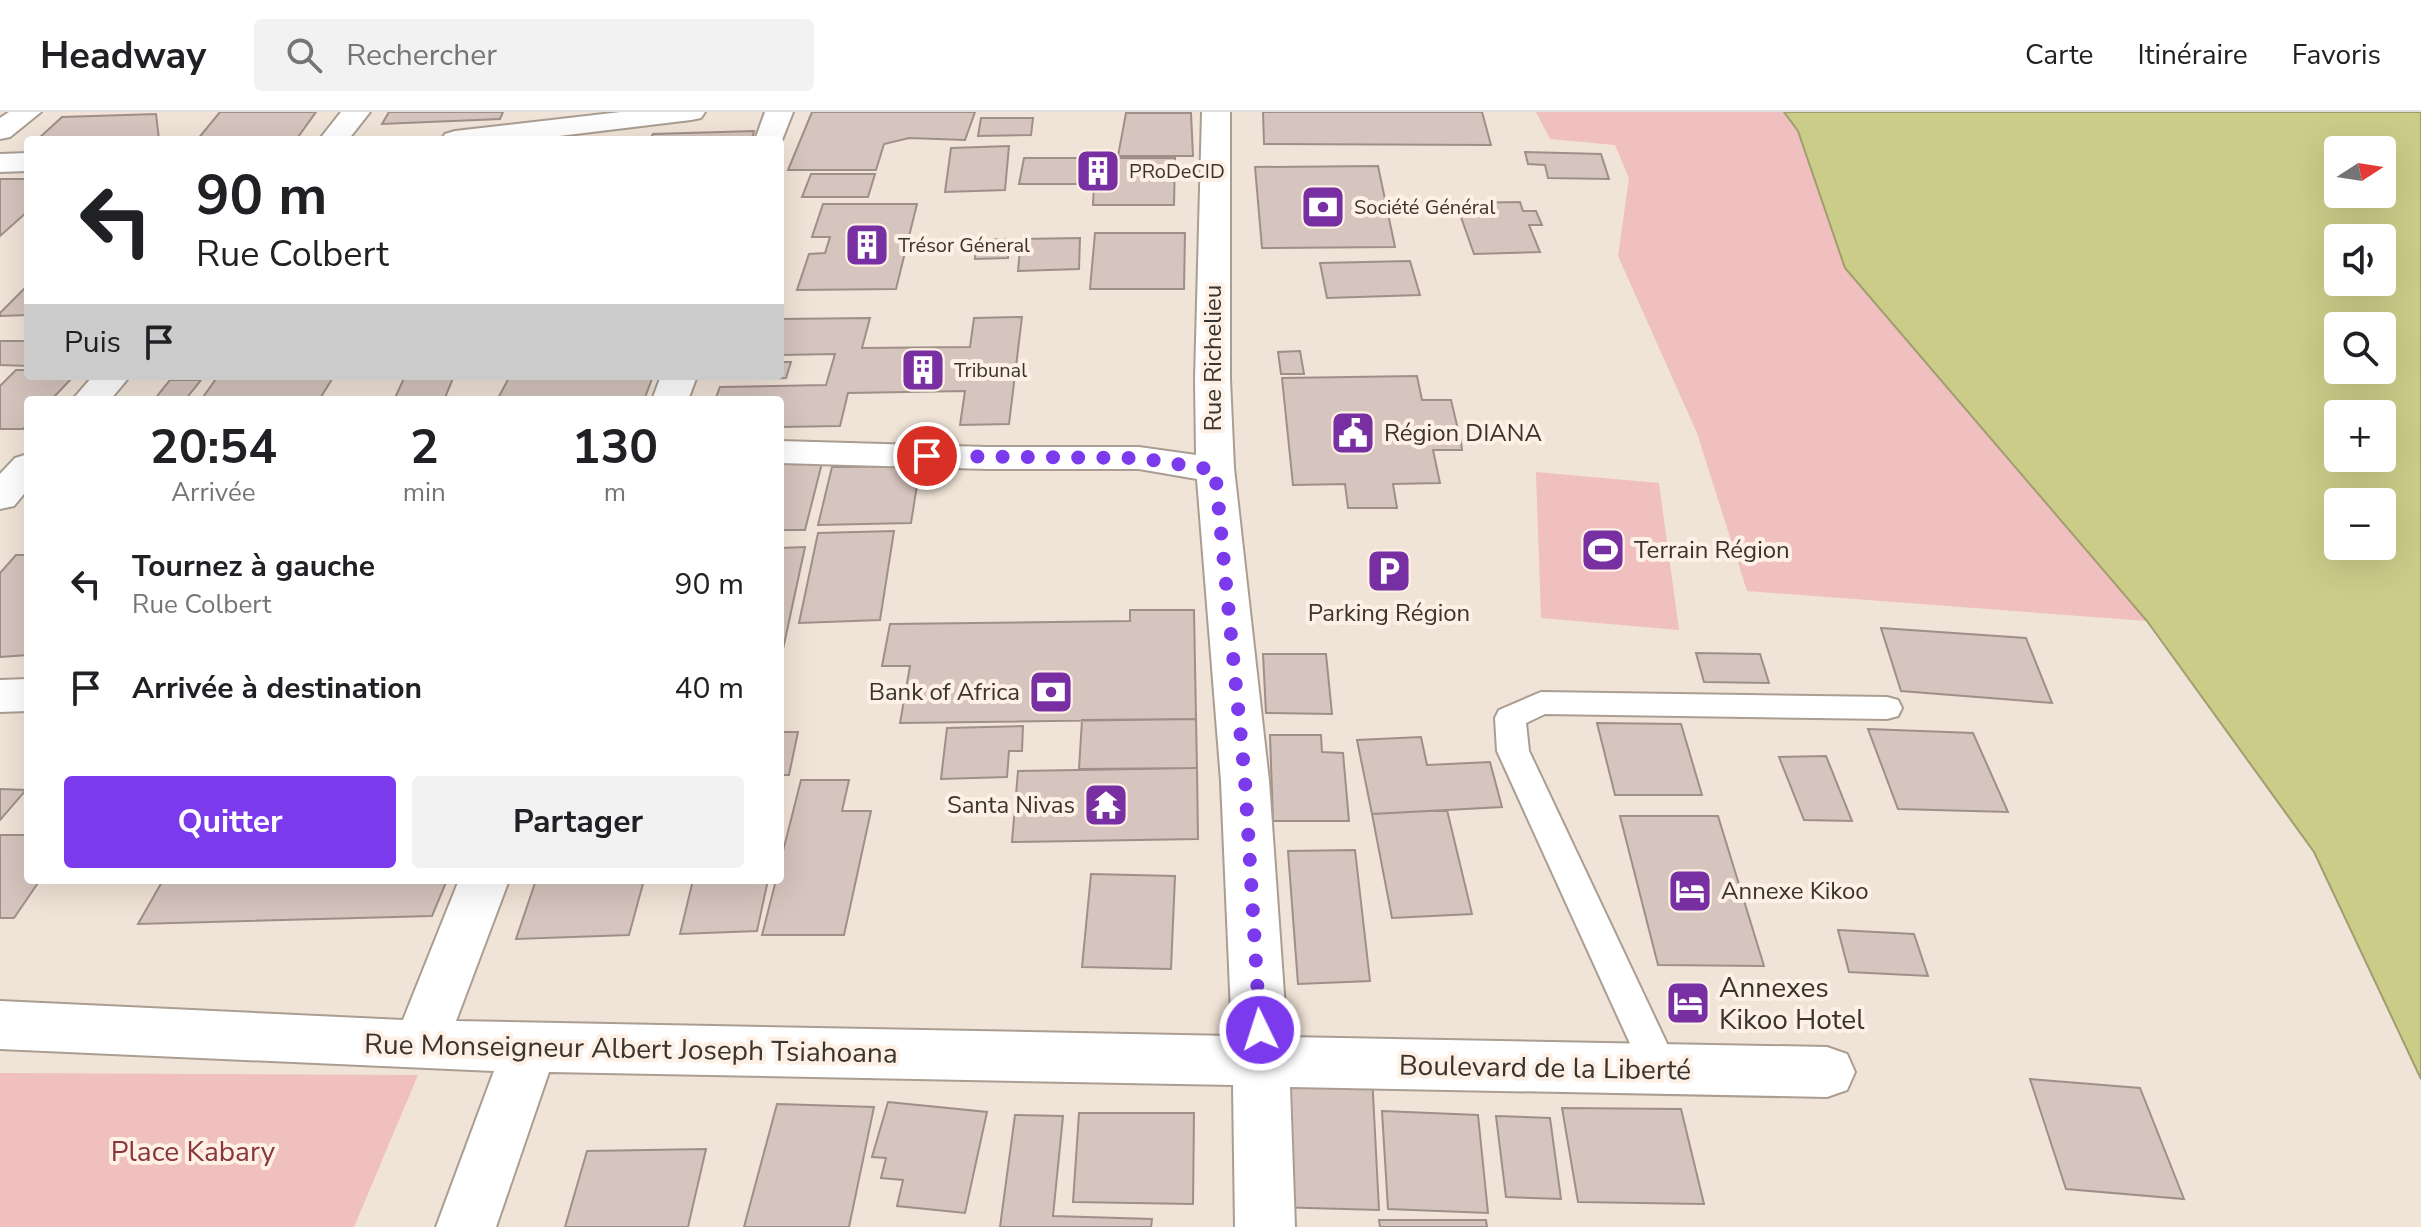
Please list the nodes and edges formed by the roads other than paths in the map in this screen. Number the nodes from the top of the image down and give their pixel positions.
1 (27, 112) edge
2 (356, 112) edge
3 (691, 112) edge
4 (779, 112) edge
5 (1216, 112) edge
6 (0, 131) edge
7 (336, 136) edge
8 (489, 136) edge
9 (770, 136) edge
10 (24, 162) edge
11 (0, 163) edge
12 (108, 380) edge
13 (94, 396) edge
14 (784, 452) edge
15 (1214, 456) junction
16 (0, 464) edge
17 (24, 465) edge
18 (24, 470) edge
19 (0, 497) edge
20 (24, 695) edge
21 (0, 696) edge
22 (1887, 708) dead end
23 (482, 884) edge
24 (0, 1025) edge
25 (420, 1045) junction
26 (530, 1047) junction
27 (1262, 1061) junction
28 (1660, 1069) junction
29 (1827, 1072) dead end
30 (466, 1227) edge
31 (1265, 1227) edge

1 - 6 street
2 - 7 street
3 - 8 street
4 - 9 street
5 - 15 street, Rue Richelieu
10 - 11 street
12 - 13 street
14 - 15 street
15 - 27 street, Rue Richelieu
16 - 17 street
18 - 19 street
20 - 21 street
22 - 28 lane
23 - 25 street
24 - 25 street, Rue Monseigneur Albert Joseph Tsiahoana
25 - 26 street, Rue Monseigneur Albert Joseph Tsiahoana
26 - 27 street, Rue Monseigneur Albert Joseph Tsiahoana
26 - 30 street
27 - 28 street, Boulevard de la Liberté
27 - 31 street, Rue Richelieu
28 - 29 street, Boulevard de la Liberté

